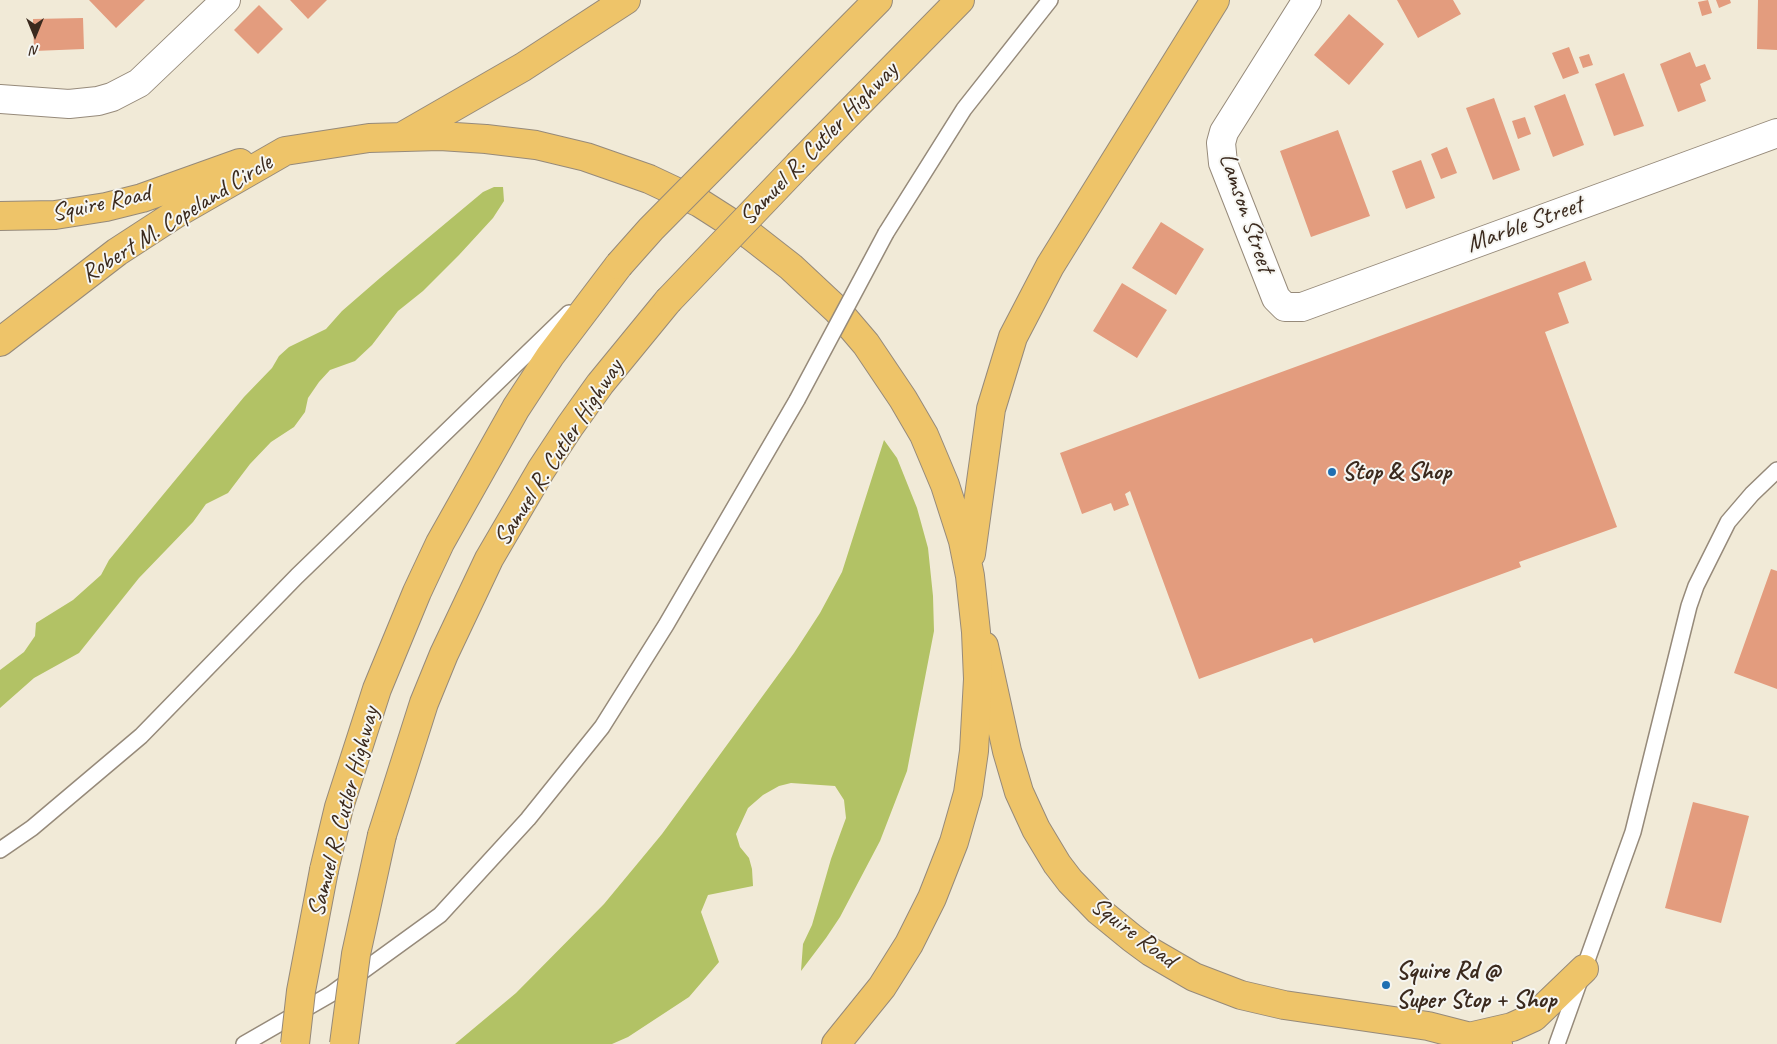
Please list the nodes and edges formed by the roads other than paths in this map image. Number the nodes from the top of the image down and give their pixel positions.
1 (226, 0) edge
2 (626, 0) edge
3 (878, 0) edge
4 (960, 0) edge
5 (1050, 0) edge
6 (1215, 0) edge
7 (1307, 0) edge
8 (0, 99) edge
9 (1777, 133) edge
10 (401, 137) junction
11 (285, 151) junction
12 (0, 216) edge
13 (619, 265) junction
14 (1276, 298) joint
15 (0, 342) edge
16 (1777, 470) edge
17 (1772, 479) edge
18 (971, 581) junction
19 (0, 850) edge
20 (1584, 969) junction
21 (1472, 1037) junction
22 (244, 1044) edge
23 (295, 1044) edge
24 (344, 1044) edge
25 (836, 1044) edge
26 (1498, 1044) edge
27 (1557, 1044) edge

1 - 8 street
2 - 10 main road
3 - 13 main road, Samuel R. Cutler Highway, bridge
4 - 24 main road, Samuel R. Cutler Highway, bridge
5 - 22 lane, bridge
6 - 18 main road
7 - 14 street, Lamson Street
9 - 14 street, Marble Street
10 - 11 main road, Robert M. Copeland Circle
10 - 18 main road, Robert M. Copeland Circle
11 - 12 main road, Squire Road
11 - 15 main road, Robert M. Copeland Circle
13 - 19 lane
13 - 23 main road, Samuel R. Cutler Highway, bridge
16 - 17 lane
17 - 20 lane
18 - 21 main road, Squire Road
18 - 25 main road, Robert M. Copeland Circle
20 - 21 main road
20 - 27 lane
21 - 26 main road, Squire Road

